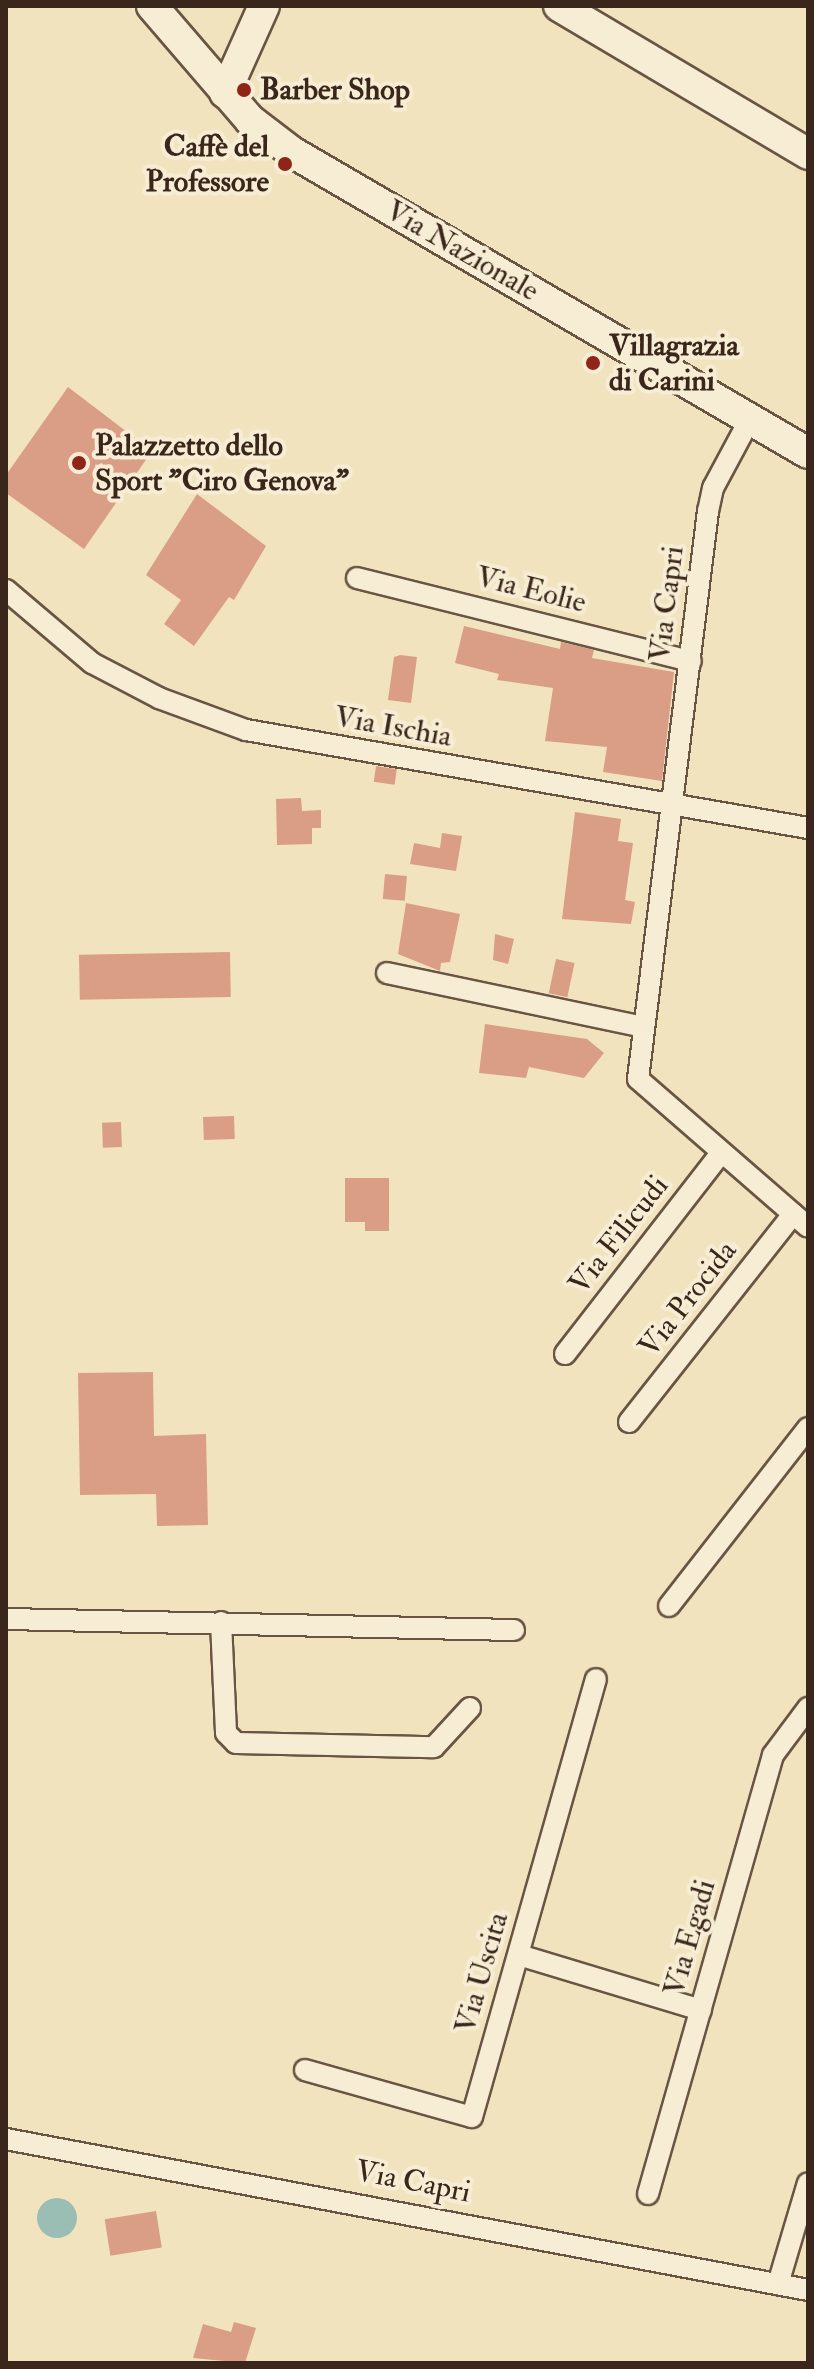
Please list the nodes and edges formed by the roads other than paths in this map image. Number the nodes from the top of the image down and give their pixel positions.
1 (152, 6) edge
2 (264, 6) edge
3 (559, 6) edge
4 (225, 93) junction
5 (808, 154) edge
6 (750, 419) junction
7 (808, 453) edge
8 (357, 578) dead end
9 (6, 590) edge
10 (691, 661) junction
11 (672, 804) junction
12 (808, 828) edge
13 (387, 973) dead end
14 (643, 1027) junction
15 (721, 1153) junction
16 (800, 1220) edge
17 (565, 1354) dead end
18 (629, 1422) dead end
19 (808, 1428) edge
20 (669, 1606) dead end
21 (6, 1619) edge
22 (221, 1622) junction
23 (514, 1630) dead end
24 (596, 1679) dead end
25 (470, 1708) dead end
26 (808, 1708) edge
27 (519, 1955) junction
28 (701, 2010) junction
29 (305, 2070) dead end
30 (6, 2139) edge
31 (808, 2183) edge
32 (648, 2194) dead end
33 (778, 2284) junction
34 (808, 2290) edge

1 - 4 main road, Via Nazionale
2 - 4 main road
3 - 5 main road
4 - 6 main road, Via Nazionale
6 - 7 main road, Via Nazionale
6 - 10 street, Via Capri
8 - 10 street, Via Eolie
9 - 11 street, Via Ischia
10 - 11 street, Via Capri
11 - 12 street, Via Ischia
11 - 14 street, Via Capri
13 - 14 street
14 - 15 street, Via Capri
15 - 16 street, Via Capri
15 - 17 street, Via Filicudi
16 - 18 street, Via Procida
19 - 20 street
21 - 22 street
22 - 23 street
22 - 25 street
24 - 27 street, Via Uscita
26 - 28 street, Via Egadi
27 - 28 street
27 - 29 street, Via Uscita
28 - 32 street, Via Egadi
30 - 33 street, Via Capri
31 - 33 street
33 - 34 street, Via Capri

